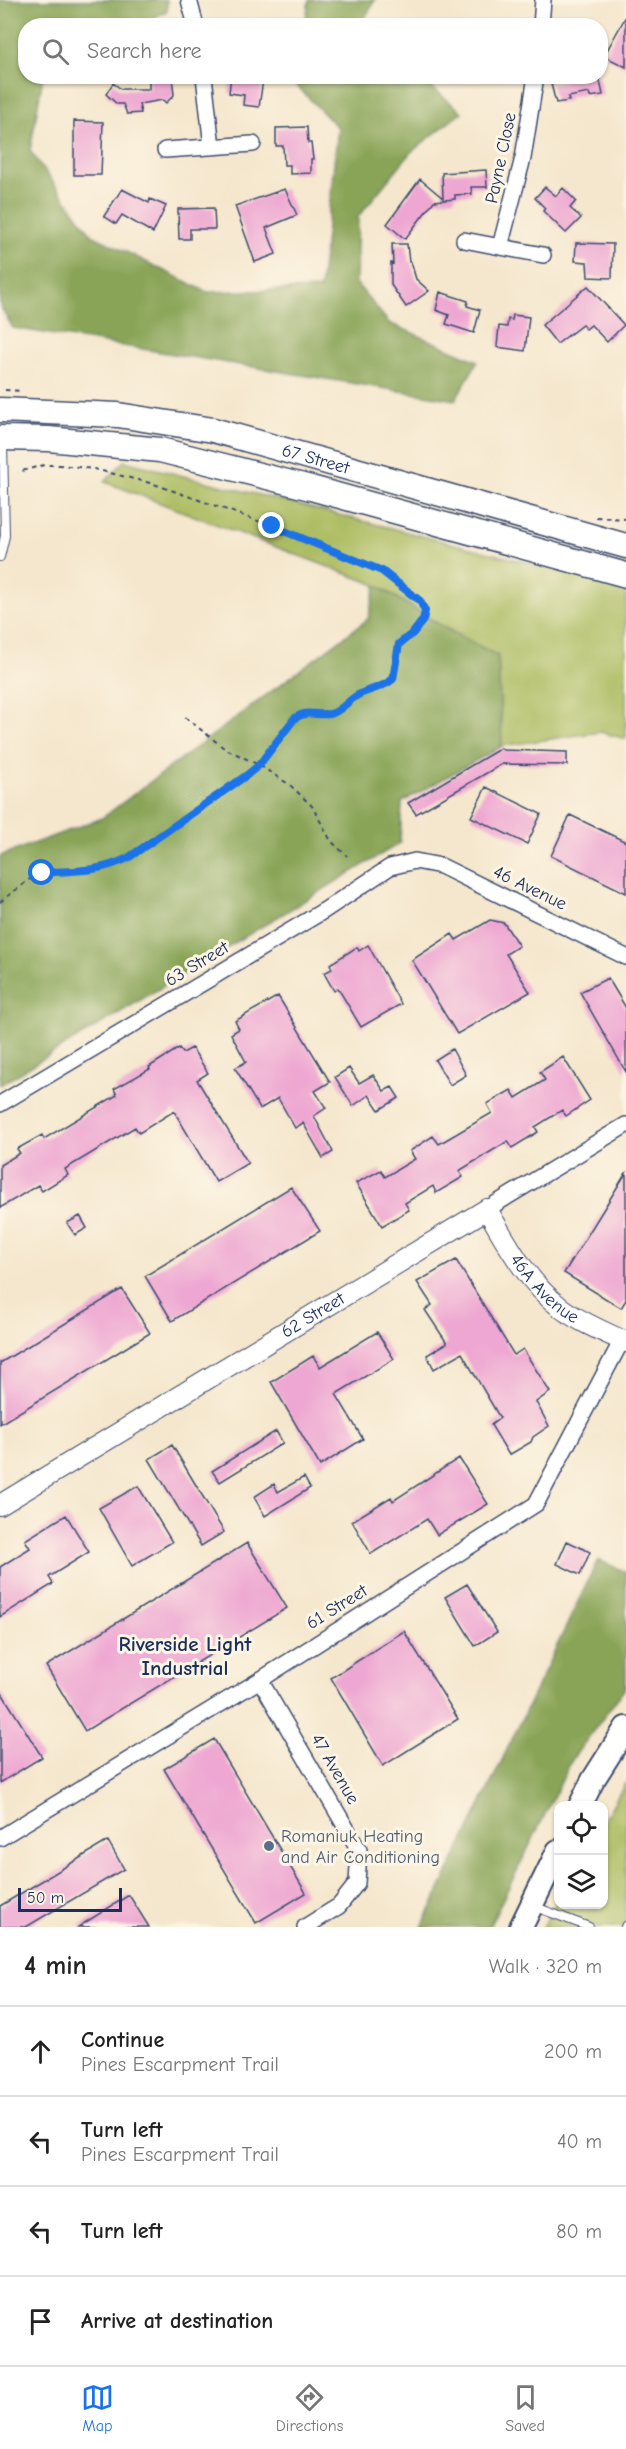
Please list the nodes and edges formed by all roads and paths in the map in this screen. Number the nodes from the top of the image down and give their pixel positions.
1 (189, 0) edge
2 (543, 0) edge
3 (194, 18) edge
4 (542, 18) edge
5 (205, 84) edge
6 (535, 84) edge
7 (253, 144) dead end
8 (212, 147) junction
9 (165, 150) dead end
10 (464, 240) dead end
11 (500, 247) junction
12 (543, 255) dead end
13 (0, 410) edge
14 (2, 438) edge
15 (18, 472) dead end
16 (626, 546) edge
17 (0, 557) edge
18 (626, 575) edge
19 (185, 717) dead end
20 (259, 765) junction
21 (348, 856) dead end
22 (415, 861) joint
23 (0, 902) edge
24 (626, 957) edge
25 (0, 1104) edge
26 (626, 1125) edge
27 (487, 1209) junction
28 (624, 1341) edge
29 (0, 1504) edge
30 (260, 1680) junction
31 (626, 1728) edge
32 (582, 1801) edge
33 (0, 1838) edge
34 (556, 1855) edge
35 (532, 1905) junction
36 (305, 1927) edge
37 (521, 1927) edge
38 (589, 1927) edge

1 - 3 street
2 - 4 street
5 - 8 street
6 - 11 street, Payne Close
7 - 8 street
8 - 9 street
10 - 11 street
11 - 12 street
13 - 16 main road, 67 Street
14 - 17 lane
14 - 18 main road, 67 Street
15 - 20 path
19 - 20 path
20 - 21 path
20 - 23 path
22 - 24 street, 46 Avenue
22 - 25 street, 63 Street
26 - 27 street, 62 Street
27 - 28 street, 46A Avenue
27 - 29 street, 62 Street
28 - 30 street, 61 Street
30 - 33 street, 61 Street
30 - 36 street, 47 Avenue
31 - 32 main road
34 - 35 main road
35 - 37 main road
35 - 38 lane

